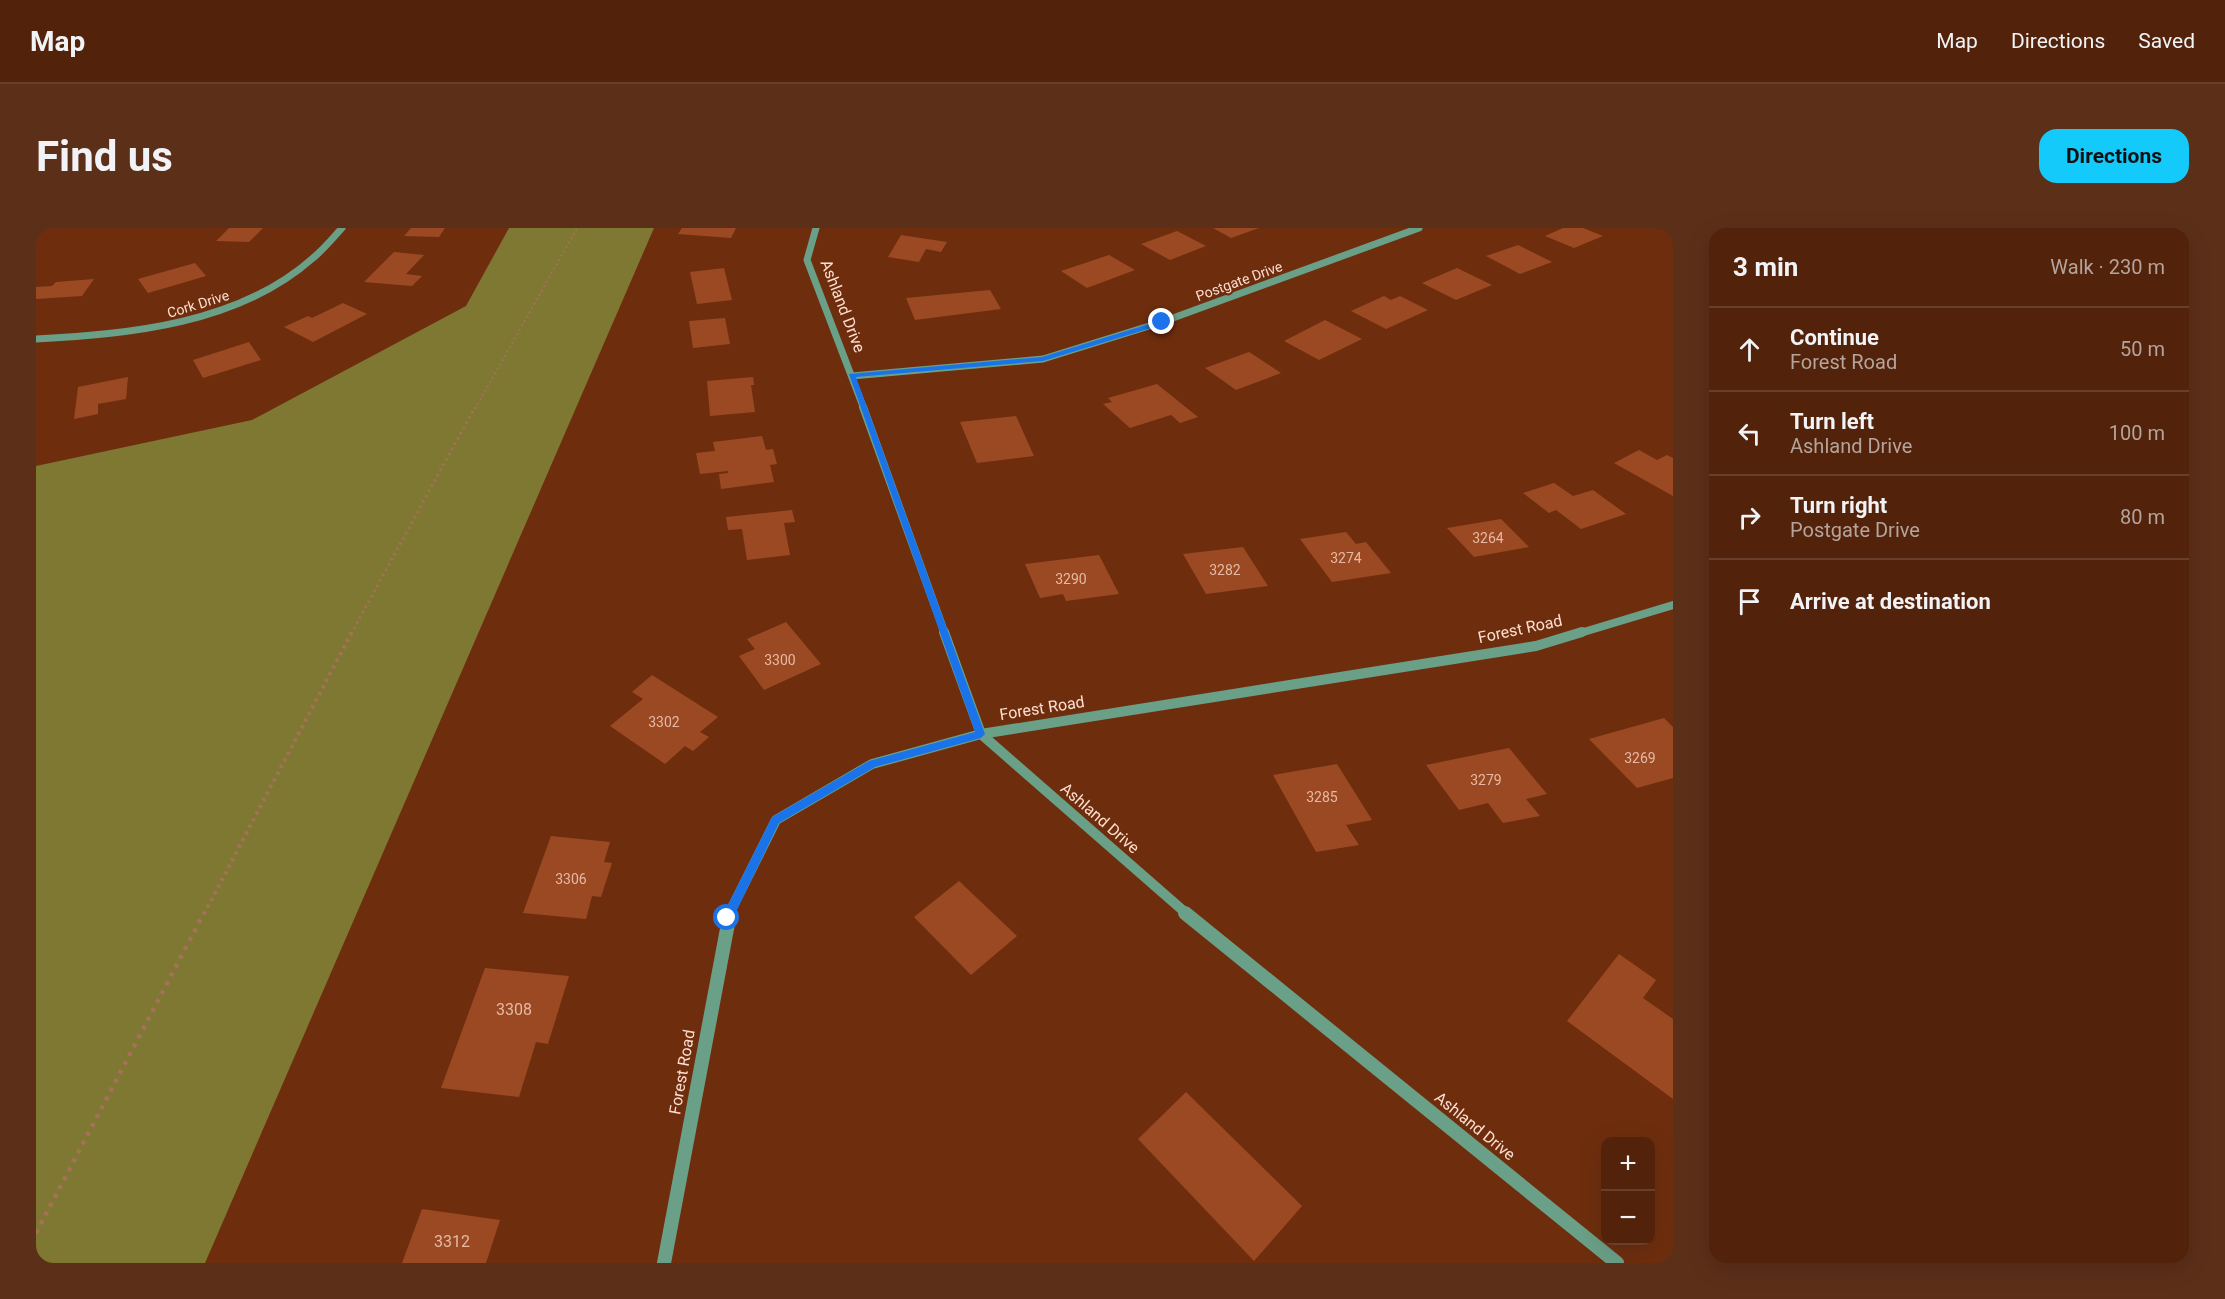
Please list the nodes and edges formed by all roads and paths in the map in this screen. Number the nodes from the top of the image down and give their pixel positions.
1 (342, 228) edge
2 (577, 228) edge
3 (816, 228) edge
4 (1419, 228) edge
5 (36, 339) edge
6 (852, 376) junction
7 (1673, 604) edge
8 (981, 734) junction
9 (36, 1233) edge
10 (664, 1263) edge
11 (1617, 1263) edge

1 - 5 street, Cork Drive
2 - 9 path
3 - 6 street, Ashland Drive
4 - 6 street, Postgate Drive
6 - 8 street, Ashland Drive
7 - 8 street, Forest Road
8 - 10 street, Forest Road
8 - 11 street, Ashland Drive

